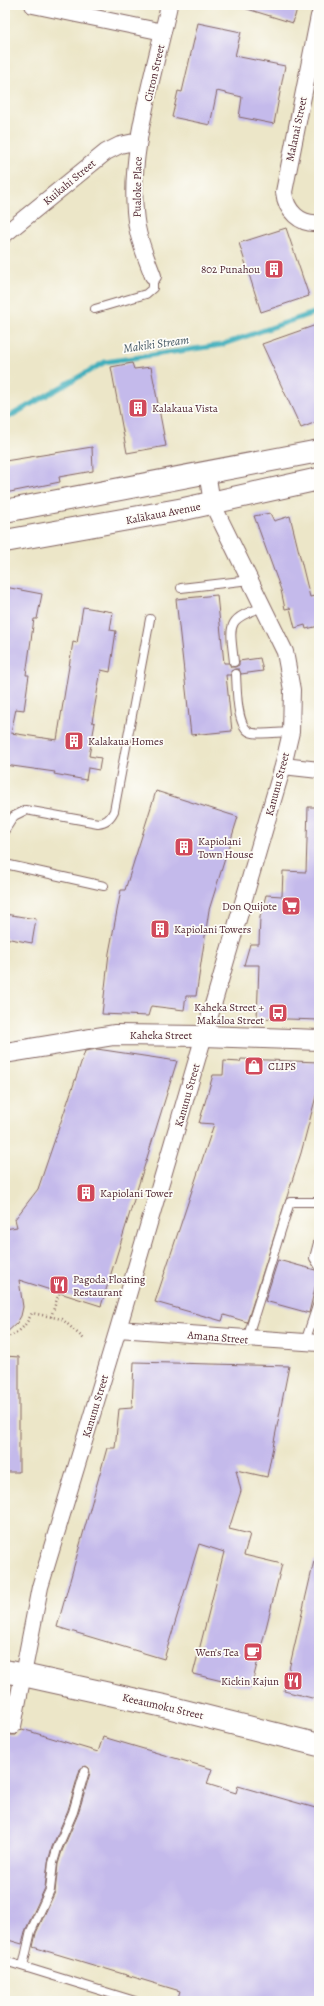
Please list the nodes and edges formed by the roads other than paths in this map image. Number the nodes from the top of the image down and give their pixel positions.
1 (33, 5) edge
2 (169, 5) edge
3 (319, 16) edge
4 (164, 32) junction
5 (138, 142) junction
6 (319, 223) edge
7 (5, 234) edge
8 (153, 276) joint
9 (95, 309) dead end
10 (319, 451) edge
11 (208, 472) junction
12 (319, 479) edge
13 (212, 503) junction
14 (5, 511) edge
15 (5, 541) edge
16 (250, 580) junction
17 (180, 588) dead end
18 (264, 607) junction
19 (150, 619) dead end
20 (234, 662) dead end
21 (236, 674) dead end
22 (291, 732) junction
23 (283, 766) junction
24 (319, 770) edge
25 (5, 830) edge
26 (5, 864) edge
27 (104, 886) dead end
28 (204, 1036) junction
29 (319, 1040) edge
30 (5, 1053) edge
31 (319, 1202) edge
32 (319, 1240) edge
33 (319, 1266) edge
34 (319, 1300) edge
35 (118, 1329) junction
36 (247, 1339) junction
37 (312, 1343) edge
38 (14, 1674) edge
39 (13, 1726) dead end
40 (319, 1745) edge
41 (85, 1770) dead end
42 (5, 1961) edge
43 (23, 1966) junction
44 (136, 2001) edge

1 - 4 street
2 - 4 street, Citron Street
3 - 6 street, Malanai Street
4 - 5 street, Citron Street
5 - 7 street, Kuikahi Street
5 - 8 street, Pualoke Place
8 - 9 lane, Pualoke Place
10 - 11 main road
11 - 13 street, Kanunu Street
11 - 14 main road
12 - 13 main road, Kalākaua Avenue
13 - 15 main road, Kalākaua Avenue
13 - 16 street, Kanunu Street
16 - 17 lane
16 - 18 street, Kanunu Street
18 - 20 lane
18 - 22 street, Kanunu Street
19 - 25 lane
21 - 22 lane
22 - 23 street, Kanunu Street
23 - 24 street
23 - 28 street, Kanunu Street
26 - 27 lane
28 - 29 street, Kaheka Street
28 - 30 street, Kaheka Street
28 - 35 street, Kanunu Street
31 - 36 lane
32 - 33 lane
34 - 37 lane
35 - 36 street, Amana Street
35 - 38 street, Kanunu Street
36 - 37 street, Amana Street
38 - 39 street, Kanunu Street
38 - 40 main road, Keeaumoku Street
41 - 43 lane
42 - 43 lane
43 - 44 lane

